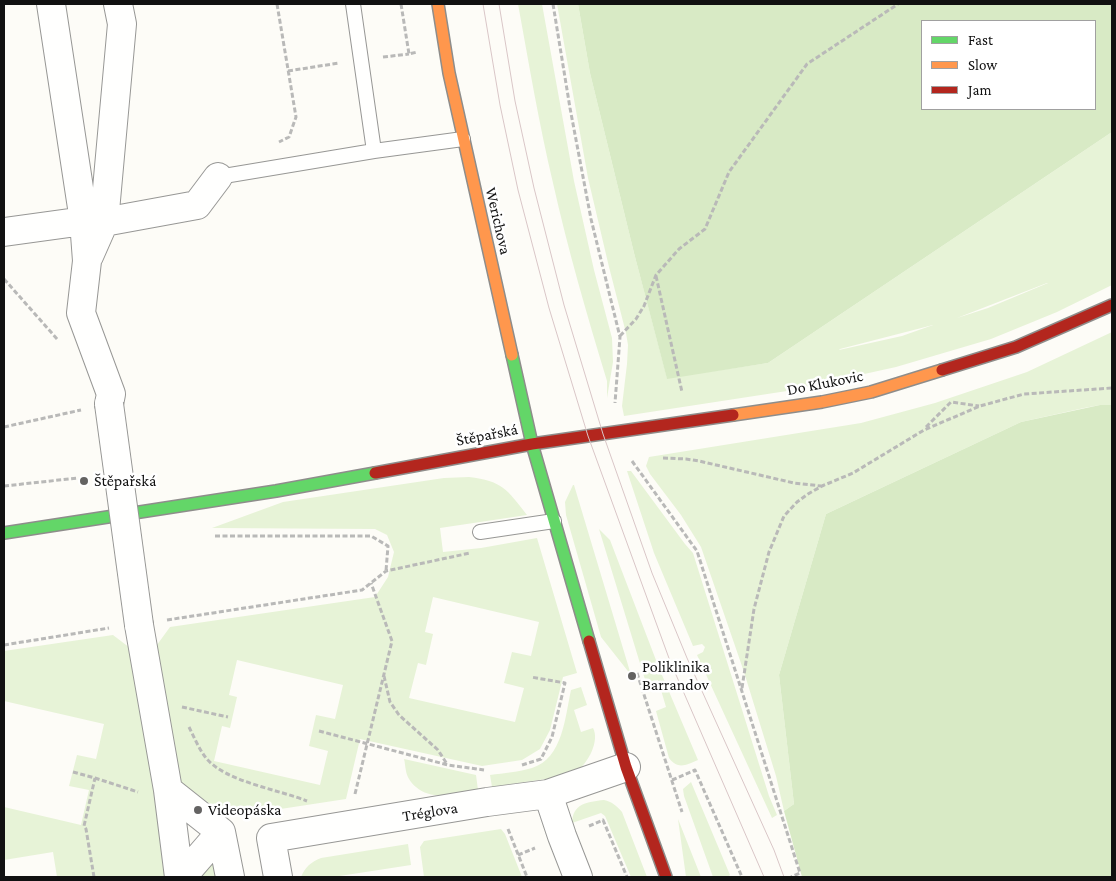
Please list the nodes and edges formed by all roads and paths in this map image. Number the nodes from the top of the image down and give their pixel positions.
1 (51, 4) edge
2 (118, 4) edge
3 (277, 4) edge
4 (354, 4) edge
5 (438, 4) edge
6 (553, 4) edge
7 (898, 4) edge
8 (463, 139) junction
9 (274, 144) dead end
10 (374, 151) junction
11 (218, 177) joint
12 (94, 222) junction
13 (4, 232) edge
14 (656, 275) junction
15 (1112, 305) edge
16 (620, 337) junction
17 (1112, 388) edge
18 (109, 404) junction
19 (980, 406) junction
20 (688, 422) junction
21 (4, 427) edge
22 (924, 430) junction
23 (623, 431) junction
24 (532, 444) junction
25 (658, 457) dead end
26 (78, 478) dead end
27 (4, 486) edge
28 (822, 486) junction
29 (554, 520) junction
30 (480, 532) joint
31 (4, 533) edge
32 (215, 536) dead end
33 (386, 571) junction
34 (372, 583) junction
35 (139, 625) junction
36 (4, 645) edge
37 (637, 673) dead end
38 (384, 675) junction
39 (531, 677) dead end
40 (741, 691) junction
41 (164, 703) junction
42 (228, 717) dead end
43 (319, 732) dead end
44 (366, 744) junction
45 (448, 765) junction
46 (520, 766) dead end
47 (626, 767) junction
48 (492, 769) dead end
49 (73, 772) dead end
50 (95, 778) junction
51 (672, 780) junction
52 (548, 794) junction
53 (169, 796) junction
54 (354, 796) dead end
55 (313, 804) dead end
56 (682, 812) dead end
57 (585, 828) dead end
58 (221, 832) junction
59 (94, 877) edge
60 (180, 877) edge
61 (230, 877) edge
62 (278, 877) edge
63 (578, 877) edge
64 (627, 877) edge
65 (666, 877) edge
66 (742, 877) edge
67 (791, 877) edge

1 - 12 street
2 - 12 street
3 - 9 path
4 - 10 lane
5 - 8 street, Werichova
6 - 16 path
7 - 14 path
8 - 10 lane
8 - 24 street, Werichova
10 - 11 lane
11 - 12 street
12 - 13 street
12 - 18 street
14 - 16 path
14 - 20 path
15 - 20 street, Do Klukovic
16 - 23 path
17 - 19 path
18 - 21 path
18 - 35 street, bridge
19 - 22 path
19 - 22 path
20 - 23 street, Do Klukovic
22 - 28 path
23 - 24 street, Do Klukovic
23 - 40 path
24 - 29 street
24 - 31 street, Štěpařská
25 - 28 path
26 - 27 path
28 - 40 path
29 - 30 lane
29 - 47 street
30 - 33 path
32 - 33 path
33 - 34 path
34 - 35 path
34 - 38 path
35 - 36 path
35 - 41 street
37 - 51 path
38 - 44 path
38 - 45 path
39 - 46 path
40 - 67 path
41 - 42 path
41 - 53 street
41 - 55 path
43 - 44 path
44 - 45 path
44 - 54 path
45 - 48 path
47 - 52 street, Tréglova
47 - 65 street
49 - 50 path
50 - 53 path
50 - 59 path
51 - 56 path
51 - 66 path
52 - 62 street, Tréglova
52 - 63 street
53 - 58 street
53 - 60 street
57 - 64 path
58 - 60 street
58 - 61 street

